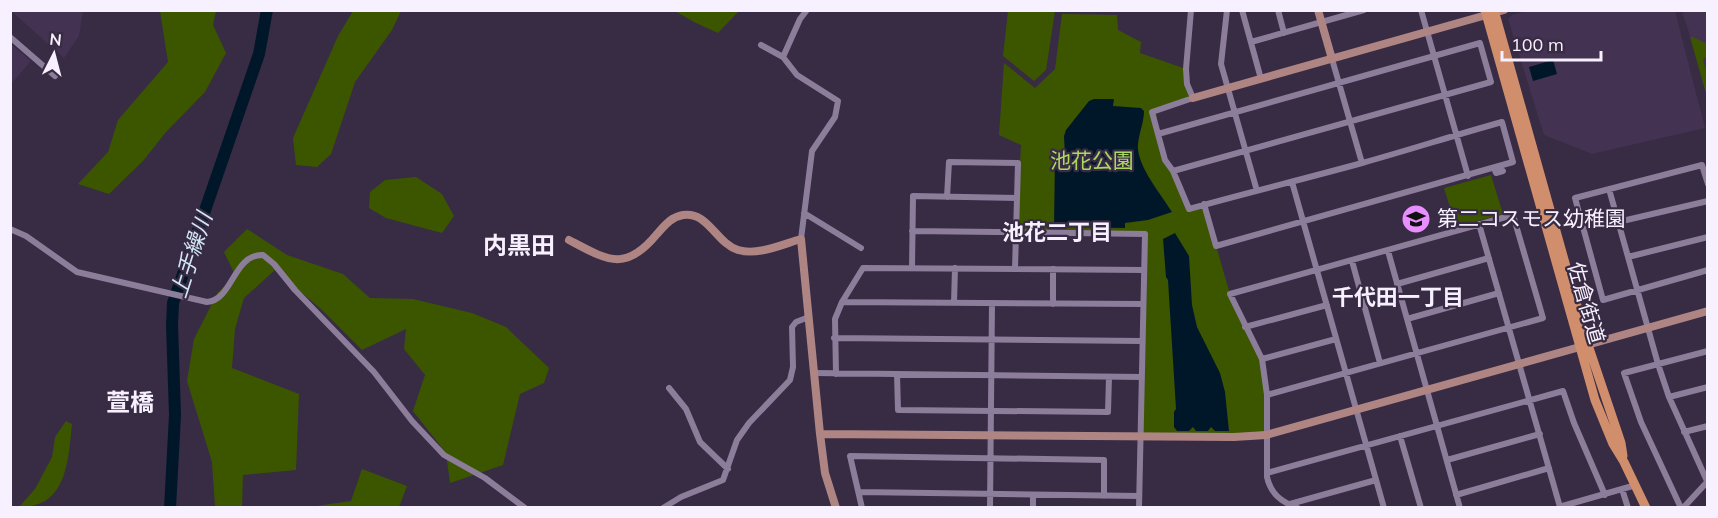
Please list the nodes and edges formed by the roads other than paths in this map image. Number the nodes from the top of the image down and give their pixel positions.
1 (807, 10) edge
2 (1191, 10) edge
3 (1227, 10) edge
4 (1242, 10) edge
5 (1278, 10) edge
6 (1318, 10) edge
7 (1364, 10) edge
8 (1421, 10) edge
9 (1492, 12) edge
10 (1322, 22) junction
11 (1427, 32) junction
12 (1284, 33) junction
13 (10, 37) edge
14 (1251, 42) junction
15 (761, 45) dead end
16 (1434, 56) junction
17 (783, 57) junction
18 (1332, 59) junction
19 (55, 76) dead end
20 (1261, 79) junction
21 (1339, 83) junction
22 (1227, 89) junction
23 (1445, 94) junction
24 (1193, 98) junction
25 (1234, 113) junction
26 (1350, 121) junction
27 (1158, 134) junction
28 (1456, 135) junction
29 (1245, 150) junction
30 (1362, 163) junction
31 (1494, 168) junction
32 (1705, 169) edge
33 (1173, 171) junction
34 (1503, 171) dead end
35 (1468, 176) junction
36 (1292, 182) junction
37 (1707, 184) edge
38 (1609, 189) junction
39 (1257, 191) junction
40 (947, 197) junction
41 (1017, 198) junction
42 (1707, 201) edge
43 (1204, 204) junction
44 (804, 213) junction
45 (1304, 222) junction
46 (1618, 222) junction
47 (1479, 224) junction
48 (10, 229) edge
49 (912, 231) junction
50 (1016, 233) junction
51 (1707, 237) edge
52 (801, 239) junction
53 (569, 240) dead end
54 (861, 248) dead end
55 (1388, 250) junction
56 (1628, 257) junction
57 (1489, 258) junction
58 (1352, 261) junction
59 (912, 268) junction
60 (955, 268) junction
61 (1015, 269) junction
62 (1053, 269) junction
63 (1144, 270) junction
64 (1317, 270) junction
65 (1707, 270) edge
66 (1397, 284) junction
67 (1636, 291) junction
68 (1499, 292) junction
69 (842, 302) junction
70 (954, 303) junction
71 (992, 303) junction
72 (1053, 304) junction
73 (1143, 304) junction
74 (1327, 305) junction
75 (1707, 311) edge
76 (809, 317) junction
77 (1407, 319) junction
78 (1245, 327) junction
79 (1509, 327) junction
80 (1647, 328) junction
81 (834, 338) junction
82 (1336, 339) junction
83 (992, 340) junction
84 (1142, 341) junction
85 (1584, 346) junction
86 (1707, 351) edge
87 (1416, 353) junction
88 (1262, 359) junction
89 (1380, 363) junction
90 (1520, 364) junction
91 (1658, 364) junction
92 (814, 373) junction
93 (1346, 373) junction
94 (836, 374) junction
95 (897, 374) junction
96 (992, 375) junction
97 (1108, 377) junction
98 (1142, 377) junction
99 (1707, 387) edge
100 (669, 388) dead end
101 (1427, 390) junction
102 (1267, 395) junction
103 (1669, 397) junction
104 (1530, 400) junction
105 (1356, 409) junction
106 (991, 411) junction
107 (1437, 426) junction
108 (1707, 426) edge
109 (1684, 432) junction
110 (820, 434) junction
111 (1540, 434) junction
112 (991, 435) junction
113 (1266, 435) junction
114 (1145, 436) junction
115 (1400, 436) junction
116 (1366, 445) junction
117 (990, 458) junction
118 (1446, 460) junction
119 (1549, 468) junction
120 (728, 469) junction
121 (1267, 473) junction
122 (1376, 480) junction
123 (1707, 481) edge
124 (1636, 485) junction
125 (1622, 489) junction
126 (859, 492) junction
127 (990, 494) junction
128 (1033, 495) junction
129 (1456, 495) junction
130 (1605, 495) junction
131 (1104, 496) junction
132 (1139, 496) junction
133 (1285, 505) edge
134 (525, 507) edge
135 (663, 507) edge
136 (836, 507) edge
137 (862, 507) edge
138 (990, 507) edge
139 (1033, 507) edge
140 (1139, 507) edge
141 (1298, 507) edge
142 (1384, 507) edge
143 (1421, 507) edge
144 (1460, 507) edge
145 (1559, 507) edge
146 (1628, 507) edge
147 (1646, 507) edge
148 (1682, 507) edge

1 - 17 street
2 - 24 street
3 - 22 street
4 - 14 street
5 - 12 street
6 - 10 street
7 - 10 street
8 - 11 street
9 - 11 street
9 - 85 main road, 佐倉街道
10 - 12 street
10 - 18 street
11 - 16 street
11 - 18 street
12 - 14 street
13 - 19 street
14 - 20 street
15 - 17 street
16 - 21 street
16 - 23 street
16 - 23 street
17 - 44 street
18 - 20 street
18 - 21 street
20 - 22 street
21 - 25 street
21 - 26 street
22 - 24 street
22 - 25 street
23 - 26 street
23 - 28 street
24 - 27 street
25 - 27 street
25 - 29 street
26 - 29 street
26 - 30 street
27 - 33 street
28 - 30 street
28 - 31 street
28 - 35 street
29 - 33 street
29 - 39 street
30 - 36 street
31 - 34 street
31 - 35 street
32 - 37 street
32 - 38 street
33 - 43 street
35 - 45 street
36 - 39 street
36 - 45 street
38 - 46 street
38 - 67 street
39 - 43 street
40 - 41 street
40 - 41 street
40 - 49 street
41 - 50 street
42 - 46 street
43 - 45 street
44 - 52 street
44 - 54 street
45 - 64 street
46 - 56 street
47 - 55 street
47 - 57 street
47 - 79 street
48 - 134 street
49 - 50 street
49 - 59 street
50 - 61 street
50 - 63 street
51 - 56 street
52 - 53 street
52 - 76 street
55 - 58 street
55 - 66 street
56 - 67 street
57 - 66 street
57 - 68 street
58 - 64 street
58 - 89 street
59 - 60 street
59 - 69 street
60 - 61 street
60 - 70 street
61 - 62 street
62 - 63 street
62 - 72 street
63 - 73 street
64 - 74 street
64 - 78 street
65 - 67 street
66 - 77 street
67 - 80 street
68 - 77 street
68 - 79 street
69 - 70 street
69 - 81 street
70 - 71 street
71 - 72 street
71 - 83 street
72 - 73 street
73 - 84 street
74 - 78 street
74 - 82 street
75 - 80 street
76 - 92 street
76 - 120 street
77 - 87 street
78 - 88 street
79 - 87 street
79 - 90 street
80 - 85 street
80 - 91 street
81 - 83 street
81 - 94 street
82 - 88 street
82 - 93 street
83 - 84 street
83 - 96 street
84 - 98 street
85 - 90 street
85 - 124 main road, 佐倉街道
86 - 91 street
87 - 89 street
87 - 101 street
88 - 102 street
89 - 93 street
90 - 101 street
90 - 104 street
91 - 103 street
91 - 148 street
92 - 94 street
92 - 110 street
93 - 102 street
93 - 105 street
94 - 95 street
95 - 96 street
95 - 106 street
96 - 97 street
96 - 106 street
97 - 98 street
97 - 106 street
98 - 114 street
99 - 103 street
100 - 120 street
101 - 105 street
101 - 107 street
102 - 113 street
103 - 109 street
104 - 107 street
104 - 111 street
104 - 130 street
105 - 113 street
105 - 116 street
106 - 112 street
107 - 115 street
107 - 118 street
108 - 109 street
109 - 123 street
110 - 112 street
110 - 136 street
111 - 118 street
111 - 119 street
112 - 114 street
112 - 117 street
113 - 114 street
113 - 121 street
114 - 132 street
115 - 116 street
115 - 143 street
116 - 121 street
116 - 122 street
117 - 126 street
117 - 127 street
117 - 131 street
118 - 129 street
119 - 129 street
119 - 145 street
120 - 135 street
121 - 133 street
122 - 133 street
122 - 142 street
123 - 148 street
124 - 125 street
124 - 147 main road, 佐倉街道
125 - 130 street
125 - 146 street
126 - 127 street
126 - 137 street
127 - 128 street
127 - 138 street
128 - 131 street
128 - 139 street
129 - 144 street
130 - 145 street
131 - 132 street
132 - 140 street
133 - 141 street

